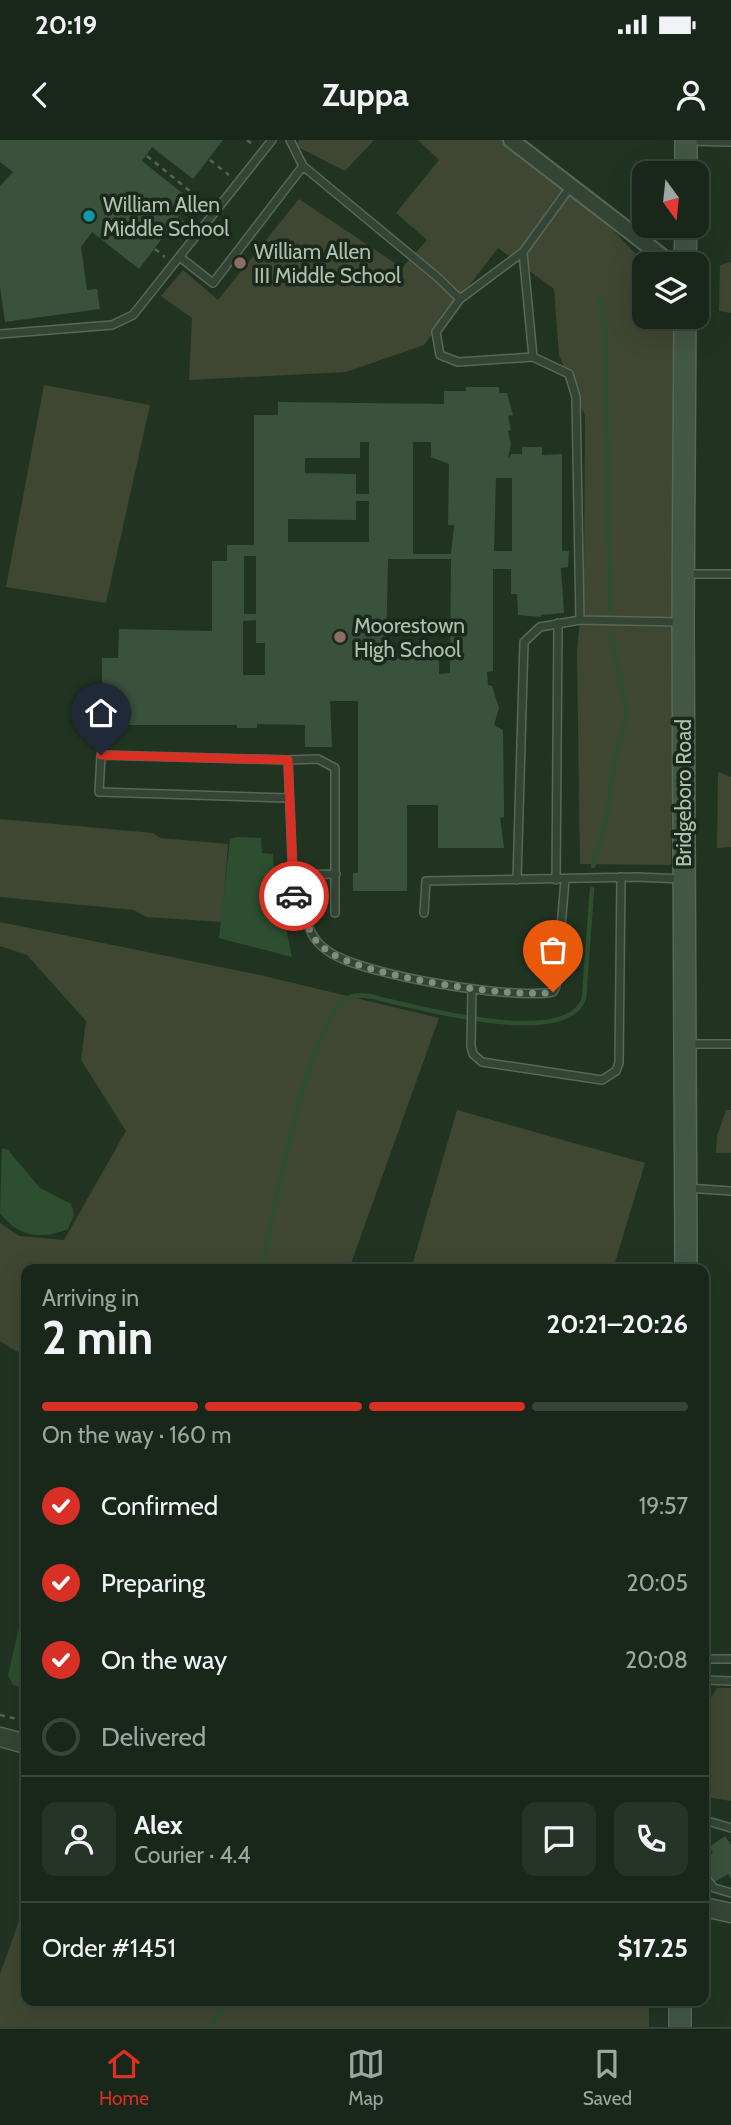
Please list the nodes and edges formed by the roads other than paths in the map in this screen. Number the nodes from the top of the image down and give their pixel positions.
1 (272, 140) edge
2 (290, 140) edge
3 (510, 140) edge
4 (686, 141) edge
5 (731, 142) edge
6 (686, 161) edge
7 (303, 166) junction
8 (571, 186) junction
9 (523, 252) junction
10 (656, 252) edge
11 (181, 258) junction
12 (460, 299) junction
13 (685, 329) edge
14 (0, 334) edge
15 (533, 357) junction
16 (683, 574) junction
17 (731, 574) edge
18 (580, 620) junction
19 (683, 622) junction
20 (558, 623) junction
21 (288, 760) junction
22 (288, 798) junction
23 (336, 874) junction
24 (293, 875) junction
25 (621, 877) junction
26 (683, 879) junction
27 (517, 880) junction
28 (556, 880) junction
29 (565, 880) junction
30 (424, 913) dead end
31 (335, 914) dead end
32 (472, 989) junction
33 (685, 1044) junction
34 (731, 1044) edge
35 (686, 1188) junction
36 (731, 1191) edge
37 (686, 1264) edge
38 (709, 1659) edge
39 (731, 1659) edge
40 (709, 1680) edge
41 (731, 1681) edge
42 (0, 1737) edge
43 (21, 1743) edge
44 (709, 1821) edge
45 (731, 1828) edge
46 (709, 1881) edge
47 (731, 1893) edge
48 (709, 1908) edge
49 (731, 1913) edge
50 (680, 2006) edge
51 (680, 2027) edge

1 - 11 lane
2 - 7 lane
3 - 8 street
4 - 5 lane
4 - 6 main road
7 - 11 lane
7 - 12 lane
8 - 9 lane
8 - 10 street
9 - 12 lane
9 - 15 lane
11 - 14 lane
12 - 15 lane
13 - 16 main road, Bridgeboro Road
15 - 18 lane
16 - 17 lane
16 - 19 main road, Bridgeboro Road
18 - 19 lane
18 - 20 lane
19 - 26 main road, Bridgeboro Road
20 - 27 lane
20 - 28 lane
21 - 22 lane
21 - 22 lane
21 - 23 lane
22 - 24 lane
23 - 24 lane
23 - 31 lane
24 - 32 lane
25 - 26 lane
25 - 29 lane
25 - 32 lane
26 - 33 main road, Bridgeboro Road
27 - 28 lane
27 - 30 lane
28 - 29 lane
29 - 32 lane
33 - 34 lane
33 - 35 main road, Bridgeboro Road
35 - 36 lane
35 - 37 main road, Bridgeboro Road
38 - 39 lane
40 - 41 lane
42 - 43 street
44 - 45 lane
46 - 47 lane
48 - 49 street
50 - 51 main road

